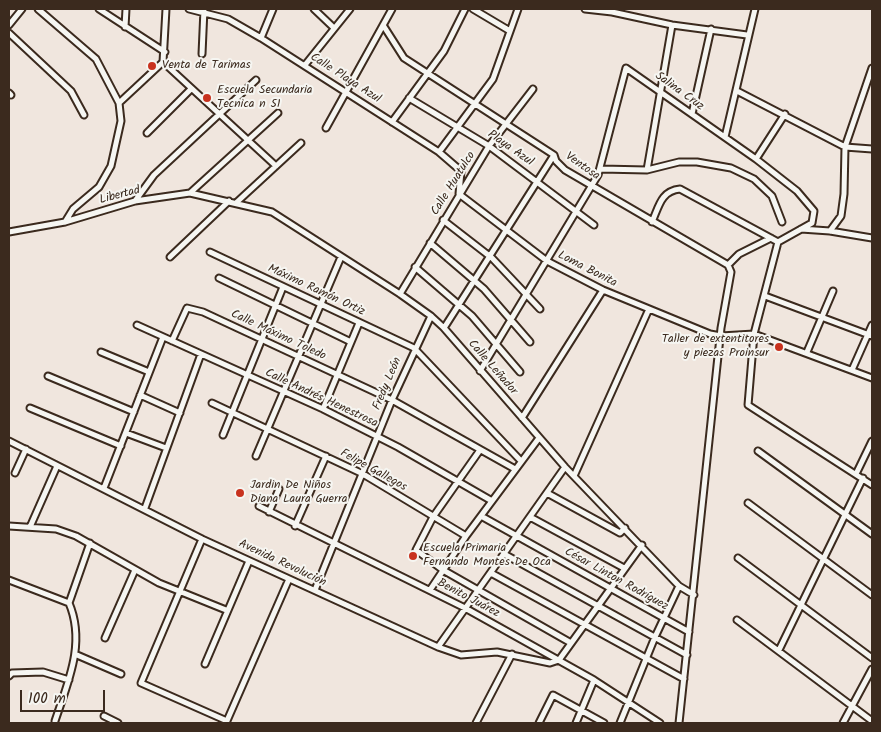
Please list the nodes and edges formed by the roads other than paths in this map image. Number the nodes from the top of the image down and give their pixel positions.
1 (22, 9) edge
2 (38, 9) edge
3 (99, 9) edge
4 (126, 9) edge
5 (166, 9) edge
6 (189, 9) edge
7 (272, 9) edge
8 (314, 9) edge
9 (350, 9) edge
10 (392, 9) edge
11 (465, 9) edge
12 (473, 9) edge
13 (518, 9) edge
14 (585, 9) edge
15 (593, 9) edge
16 (755, 9) edge
17 (204, 11) edge
18 (9, 25) edge
19 (383, 25) junction
20 (672, 25) junction
21 (125, 27) junction
22 (334, 28) junction
23 (711, 29) junction
24 (510, 31) junction
25 (9, 34) edge
26 (747, 35) junction
27 (261, 38) junction
28 (165, 52) junction
29 (202, 54) dead end
30 (163, 62) junction
31 (305, 65) junction
32 (872, 68) edge
33 (429, 74) junction
34 (256, 80) dead end
35 (191, 89) junction
36 (533, 89) dead end
37 (346, 91) junction
38 (737, 91) junction
39 (660, 92) junction
40 (409, 98) junction
41 (119, 103) junction
42 (474, 103) junction
43 (278, 113) dead end
44 (692, 114) junction
45 (785, 114) junction
46 (84, 115) dead end
47 (219, 115) junction
48 (392, 122) junction
49 (506, 123) junction
50 (458, 126) junction
51 (326, 128) dead end
52 (147, 133) dead end
53 (725, 137) junction
54 (248, 141) junction
55 (301, 143) dead end
56 (489, 146) junction
57 (845, 146) junction
58 (872, 148) edge
59 (439, 152) junction
60 (554, 155) junction
61 (756, 159) junction
62 (276, 166) junction
63 (601, 169) junction
64 (647, 170) junction
65 (539, 182) junction
66 (592, 186) junction
67 (190, 193) junction
68 (459, 194) junction
69 (135, 201) junction
70 (229, 201) junction
71 (237, 202) junction
72 (576, 213) junction
73 (444, 220) junction
74 (65, 222) junction
75 (652, 222) junction
76 (782, 222) dead end
77 (594, 225) dead end
78 (505, 229) junction
79 (801, 230) junction
80 (830, 231) junction
81 (9, 232) edge
82 (771, 238) junction
83 (872, 238) edge
84 (778, 242) junction
85 (430, 243) junction
86 (210, 252) dead end
87 (489, 256) junction
88 (170, 257) dead end
89 (341, 257) junction
90 (547, 261) junction
91 (728, 265) junction
92 (416, 267) junction
93 (219, 278) dead end
94 (474, 280) junction
95 (283, 287) junction
96 (603, 290) junction
97 (833, 291) dead end
98 (400, 294) junction
99 (526, 295) junction
100 (765, 296) junction
101 (320, 304) junction
102 (459, 304) junction
103 (275, 306) junction
104 (540, 309) dead end
105 (649, 310) junction
106 (431, 316) junction
107 (822, 318) junction
108 (511, 320) junction
109 (312, 323) junction
110 (359, 323) junction
111 (137, 325) dead end
112 (872, 325) edge
113 (444, 328) junction
114 (754, 334) junction
115 (870, 335) edge
116 (721, 336) junction
117 (163, 337) junction
118 (262, 339) junction
119 (172, 341) junction
120 (351, 342) junction
121 (530, 342) dead end
122 (497, 344) junction
123 (414, 348) junction
124 (101, 352) dead end
125 (807, 352) junction
126 (202, 354) junction
127 (298, 356) junction
128 (852, 370) junction
129 (480, 371) junction
130 (149, 372) junction
131 (520, 372) dead end
132 (337, 374) junction
133 (48, 376) dead end
134 (247, 376) junction
135 (872, 378) edge
136 (283, 392) junction
137 (140, 395) junction
138 (392, 400) junction
139 (212, 403) dead end
140 (30, 408) dead end
141 (323, 409) junction
142 (134, 412) junction
143 (180, 412) junction
144 (232, 412) junction
145 (522, 418) junction
146 (267, 429) junction
147 (126, 433) junction
148 (223, 435) dead end
149 (378, 437) junction
150 (539, 438) junction
151 (9, 441) edge
152 (872, 441) edge
153 (121, 446) junction
154 (166, 448) junction
155 (26, 449) junction
156 (480, 450) junction
157 (758, 451) dead end
158 (256, 456) dead end
159 (326, 456) junction
160 (521, 461) junction
161 (57, 466) junction
162 (566, 467) junction
163 (515, 469) junction
164 (15, 473) dead end
165 (363, 474) junction
166 (856, 474) junction
167 (574, 476) junction
168 (863, 478) junction
169 (457, 481) junction
170 (872, 485) edge
171 (104, 488) junction
172 (279, 489) dead end
173 (547, 493) junction
174 (492, 501) junction
175 (748, 503) dead end
176 (259, 506) dead end
177 (145, 508) junction
178 (269, 512) junction
179 (846, 513) junction
180 (481, 516) junction
181 (433, 517) junction
182 (530, 517) junction
183 (9, 526) edge
184 (295, 526) junction
185 (30, 527) junction
186 (625, 528) junction
187 (872, 534) edge
188 (466, 536) junction
189 (516, 536) junction
190 (202, 539) junction
191 (90, 542) junction
192 (334, 545) junction
193 (642, 545) junction
194 (504, 554) junction
195 (738, 558) dead end
196 (823, 559) junction
197 (249, 560) junction
198 (624, 568) junction
199 (135, 570) junction
200 (443, 570) junction
201 (491, 573) junction
202 (289, 579) junction
203 (9, 580) edge
204 (679, 586) junction
205 (610, 587) junction
206 (315, 590) junction
207 (430, 590) junction
208 (478, 590) junction
209 (179, 591) junction
210 (694, 595) junction
211 (872, 595) edge
212 (69, 603) junction
213 (598, 606) junction
214 (800, 606) junction
215 (466, 608) junction
216 (226, 610) junction
217 (664, 617) junction
218 (737, 620) dead end
219 (584, 624) junction
220 (689, 632) junction
221 (655, 637) junction
222 (105, 638) dead end
223 (571, 643) junction
224 (438, 647) junction
225 (778, 650) junction
226 (512, 654) junction
227 (77, 655) junction
228 (687, 655) junction
229 (646, 658) junction
230 (872, 658) edge
231 (559, 660) junction
232 (205, 664) dead end
233 (872, 669) edge
234 (121, 674) dead end
235 (9, 676) edge
236 (684, 679) junction
237 (69, 680) junction
238 (594, 680) junction
239 (629, 700) junction
240 (853, 706) junction
241 (581, 711) junction
242 (104, 716) dead end
243 (55, 721) dead end
244 (872, 721) edge
245 (227, 722) edge
246 (118, 723) edge
247 (476, 723) edge
248 (540, 723) edge
249 (576, 723) edge
250 (604, 723) edge
251 (620, 723) edge
252 (660, 723) edge
253 (679, 723) edge
254 (843, 723) edge

1 - 18 street
2 - 41 street
3 - 21 street
4 - 21 street
5 - 28 street
6 - 17 street, Calle Playa Azul
7 - 27 street
8 - 22 street
9 - 22 street
10 - 19 street
11 - 33 street
12 - 24 street
13 - 24 street
14 - 15 street
15 - 20 street
16 - 26 street
17 - 27 street, Calle Playa Azul
17 - 29 street
19 - 33 street, Ventosa
19 - 37 street
20 - 23 street
20 - 39 street
21 - 28 street
22 - 31 street
23 - 26 street
23 - 44 street
24 - 42 street
25 - 46 street
26 - 38 street
27 - 31 street, Calle Playa Azul
28 - 30 street
30 - 35 street
30 - 41 street
31 - 37 street, Calle Playa Azul
32 - 57 street
33 - 40 street
33 - 42 street, Ventosa
34 - 47 street
35 - 47 street
35 - 52 street
36 - 49 street, Calle Huatulco
37 - 48 street, Calle Playa Azul
37 - 51 street
38 - 45 street
38 - 53 street
39 - 44 street, Salina Cruz
39 - 63 street, Salina Cruz
39 - 64 street
40 - 48 street
40 - 50 street, Playa Azul
41 - 74 street
42 - 49 street, Ventosa
42 - 50 street
43 - 54 street
44 - 53 street, Salina Cruz
45 - 57 street
45 - 61 street
47 - 54 street
47 - 69 street
48 - 59 street, Calle Playa Azul
49 - 56 street, Calle Huatulco
49 - 60 street, Ventosa
50 - 56 street, Playa Azul
50 - 59 street
53 - 61 street, Salina Cruz
54 - 62 street
54 - 67 street
55 - 62 street
56 - 65 street, Playa Azul
56 - 68 street, Calle Huatulco
57 - 58 street
57 - 80 street
59 - 68 street, Calle Playa Azul
60 - 65 street
60 - 66 street, Ventosa
61 - 79 street, Salina Cruz
62 - 71 street
63 - 64 street
63 - 66 street, Salina Cruz
64 - 76 street
65 - 72 street, Playa Azul
65 - 78 street
66 - 72 street, Salina Cruz
66 - 75 street, Ventosa
67 - 69 street, Libertad
67 - 70 street, Libertad
68 - 73 street, Calle Huatulco
68 - 78 street, Loma Bonita
69 - 74 street, Libertad
70 - 71 street, Libertad
70 - 88 street
71 - 89 street, Calle Leñador
72 - 77 street, Playa Azul
72 - 90 street
73 - 85 street, Calle Huatulco
73 - 87 street
74 - 81 street, Libertad
75 - 82 street
75 - 91 street, Ventosa
78 - 87 street
78 - 90 street, Loma Bonita
79 - 80 street
79 - 84 street
80 - 83 street
82 - 84 street
82 - 91 street
84 - 100 street
85 - 92 street, Calle Huatulco
85 - 94 street
86 - 95 street, Máximo Ramón Ortiz
87 - 94 street
87 - 99 street
89 - 98 street, Calle Leñador
89 - 101 street
90 - 96 street, Loma Bonita
90 - 99 street
91 - 116 street
92 - 98 street, Calle Huatulco
92 - 102 street
93 - 103 street
94 - 102 street
94 - 108 street
95 - 101 street, Máximo Ramón Ortiz
95 - 103 street
96 - 105 street, Loma Bonita
96 - 145 street
97 - 107 street
98 - 106 street, Calle Leñador
99 - 104 street
99 - 108 street
100 - 107 street
100 - 114 street
101 - 109 street
101 - 110 street, Máximo Ramón Ortiz
102 - 113 street
102 - 122 street
103 - 109 street
103 - 118 street
105 - 116 street, Loma Bonita
105 - 167 street
106 - 113 street, Calle Leñador
106 - 123 street, Fredy León
107 - 115 street
107 - 125 street
108 - 121 street
108 - 122 street
109 - 120 street
109 - 127 street
110 - 120 street
110 - 123 street, Máximo Ramón Ortiz
111 - 117 street, Calle Andrés Henestrosa
112 - 115 street
113 - 129 street, Calle Leñador
114 - 116 street, Loma Bonita
114 - 125 street
114 - 166 street
115 - 128 street
116 - 210 street
117 - 119 street, Calle Andrés Henestrosa
117 - 130 street
118 - 119 street, Calle Máximo Toledo
118 - 127 street, Calle Máximo Toledo
118 - 134 street
119 - 126 street, Calle Andrés Henestrosa
120 - 132 street
122 - 129 street
122 - 131 street
123 - 138 street, Fredy León
123 - 160 street
124 - 130 street
125 - 128 street
126 - 134 street, Calle Andrés Henestrosa
126 - 143 street
127 - 132 street, Calle Máximo Toledo
127 - 136 street
128 - 135 street
129 - 145 street, Calle Leñador
130 - 137 street
132 - 138 street, Calle Máximo Toledo
132 - 141 street
133 - 142 street
134 - 136 street, Calle Andrés Henestrosa
134 - 144 street
136 - 141 street, Calle Andrés Henestrosa
136 - 146 street
137 - 142 street
137 - 143 street
138 - 149 street, Fredy León
138 - 156 street, Calle Máximo Toledo
139 - 144 street, Felipe Gallegos
140 - 153 street
141 - 149 street, Calle Andrés Henestrosa
142 - 147 street
143 - 154 street
144 - 146 street, Felipe Gallegos
144 - 148 street
145 - 150 street, Calle Leñador
146 - 158 street
146 - 159 street, Felipe Gallegos
147 - 153 street
147 - 154 street
149 - 165 street, Fredy León
149 - 169 street, Calle Andrés Henestrosa
150 - 160 street
150 - 162 street, Calle Leñador
151 - 155 street, Avenida Revolución
152 - 166 street
153 - 171 street
154 - 177 street
155 - 161 street, Avenida Revolución
155 - 164 street
156 - 163 street, Calle Máximo Toledo
156 - 169 street
157 - 179 street
159 - 165 street, Felipe Gallegos
159 - 184 street
160 - 163 street
161 - 171 street, Avenida Revolución
161 - 185 street
162 - 167 street, Calle Leñador
162 - 173 street
163 - 174 street
165 - 181 street, Felipe Gallegos
165 - 192 street, Fredy León
166 - 168 street
167 - 186 street, Calle Leñador
168 - 170 street
168 - 179 street
169 - 174 street, Calle Andrés Henestrosa
169 - 181 street
171 - 177 street, Avenida Revolución
172 - 178 street
173 - 182 street
173 - 186 street
174 - 180 street
175 - 196 street
176 - 178 street, Benito Juárez
177 - 190 street, Avenida Revolución
178 - 184 street, Benito Juárez
179 - 187 street
179 - 196 street
180 - 188 street
180 - 189 street, César Linton Rodríguez
181 - 188 street, Felipe Gallegos
181 - 200 street
182 - 189 street
182 - 198 street
183 - 185 street
184 - 192 street, Benito Juárez
185 - 191 street
186 - 193 street, Calle Leñador
188 - 200 street
189 - 194 street
189 - 205 street, César Linton Rodríguez
190 - 197 street, Avenida Revolución
190 - 209 street
191 - 199 street
191 - 212 street
192 - 206 street, Fredy León
192 - 207 street, Benito Juárez
193 - 198 street
193 - 204 street, Calle Leñador
194 - 201 street
194 - 213 street
195 - 214 street
196 - 211 street
196 - 214 street
197 - 202 street, Avenida Revolución
197 - 216 street
198 - 205 street
199 - 209 street
199 - 222 street
200 - 207 street
200 - 208 street
201 - 208 street
201 - 219 street
202 - 206 street, Avenida Revolución
202 - 245 street
203 - 212 street
204 - 210 street, Calle Leñador
204 - 217 street
205 - 213 street
205 - 217 street, César Linton Rodríguez
206 - 224 street, Avenida Revolución
207 - 215 street, Benito Juárez
208 - 215 street
208 - 223 street
209 - 216 street
209 - 245 street
210 - 220 street
212 - 227 street
213 - 219 street
213 - 221 street
214 - 225 street
214 - 230 street
215 - 224 street
215 - 231 street, Benito Juárez
216 - 232 street
217 - 220 street, César Linton Rodríguez
217 - 221 street
218 - 225 street
219 - 223 street
219 - 229 street
220 - 228 street
221 - 228 street
221 - 229 street
223 - 231 street
224 - 226 street, Avenida Revolución
225 - 240 street
226 - 231 street, Avenida Revolución
226 - 247 street
227 - 234 street
227 - 237 street
228 - 236 street
229 - 236 street
229 - 239 street
231 - 238 street, Benito Juárez
233 - 240 street
235 - 237 street
236 - 253 street
237 - 243 street
238 - 239 street, Benito Juárez
238 - 241 street
239 - 251 street
239 - 252 street, Benito Juárez
240 - 244 street
240 - 254 street
241 - 248 street
241 - 249 street
241 - 250 street
242 - 246 street

